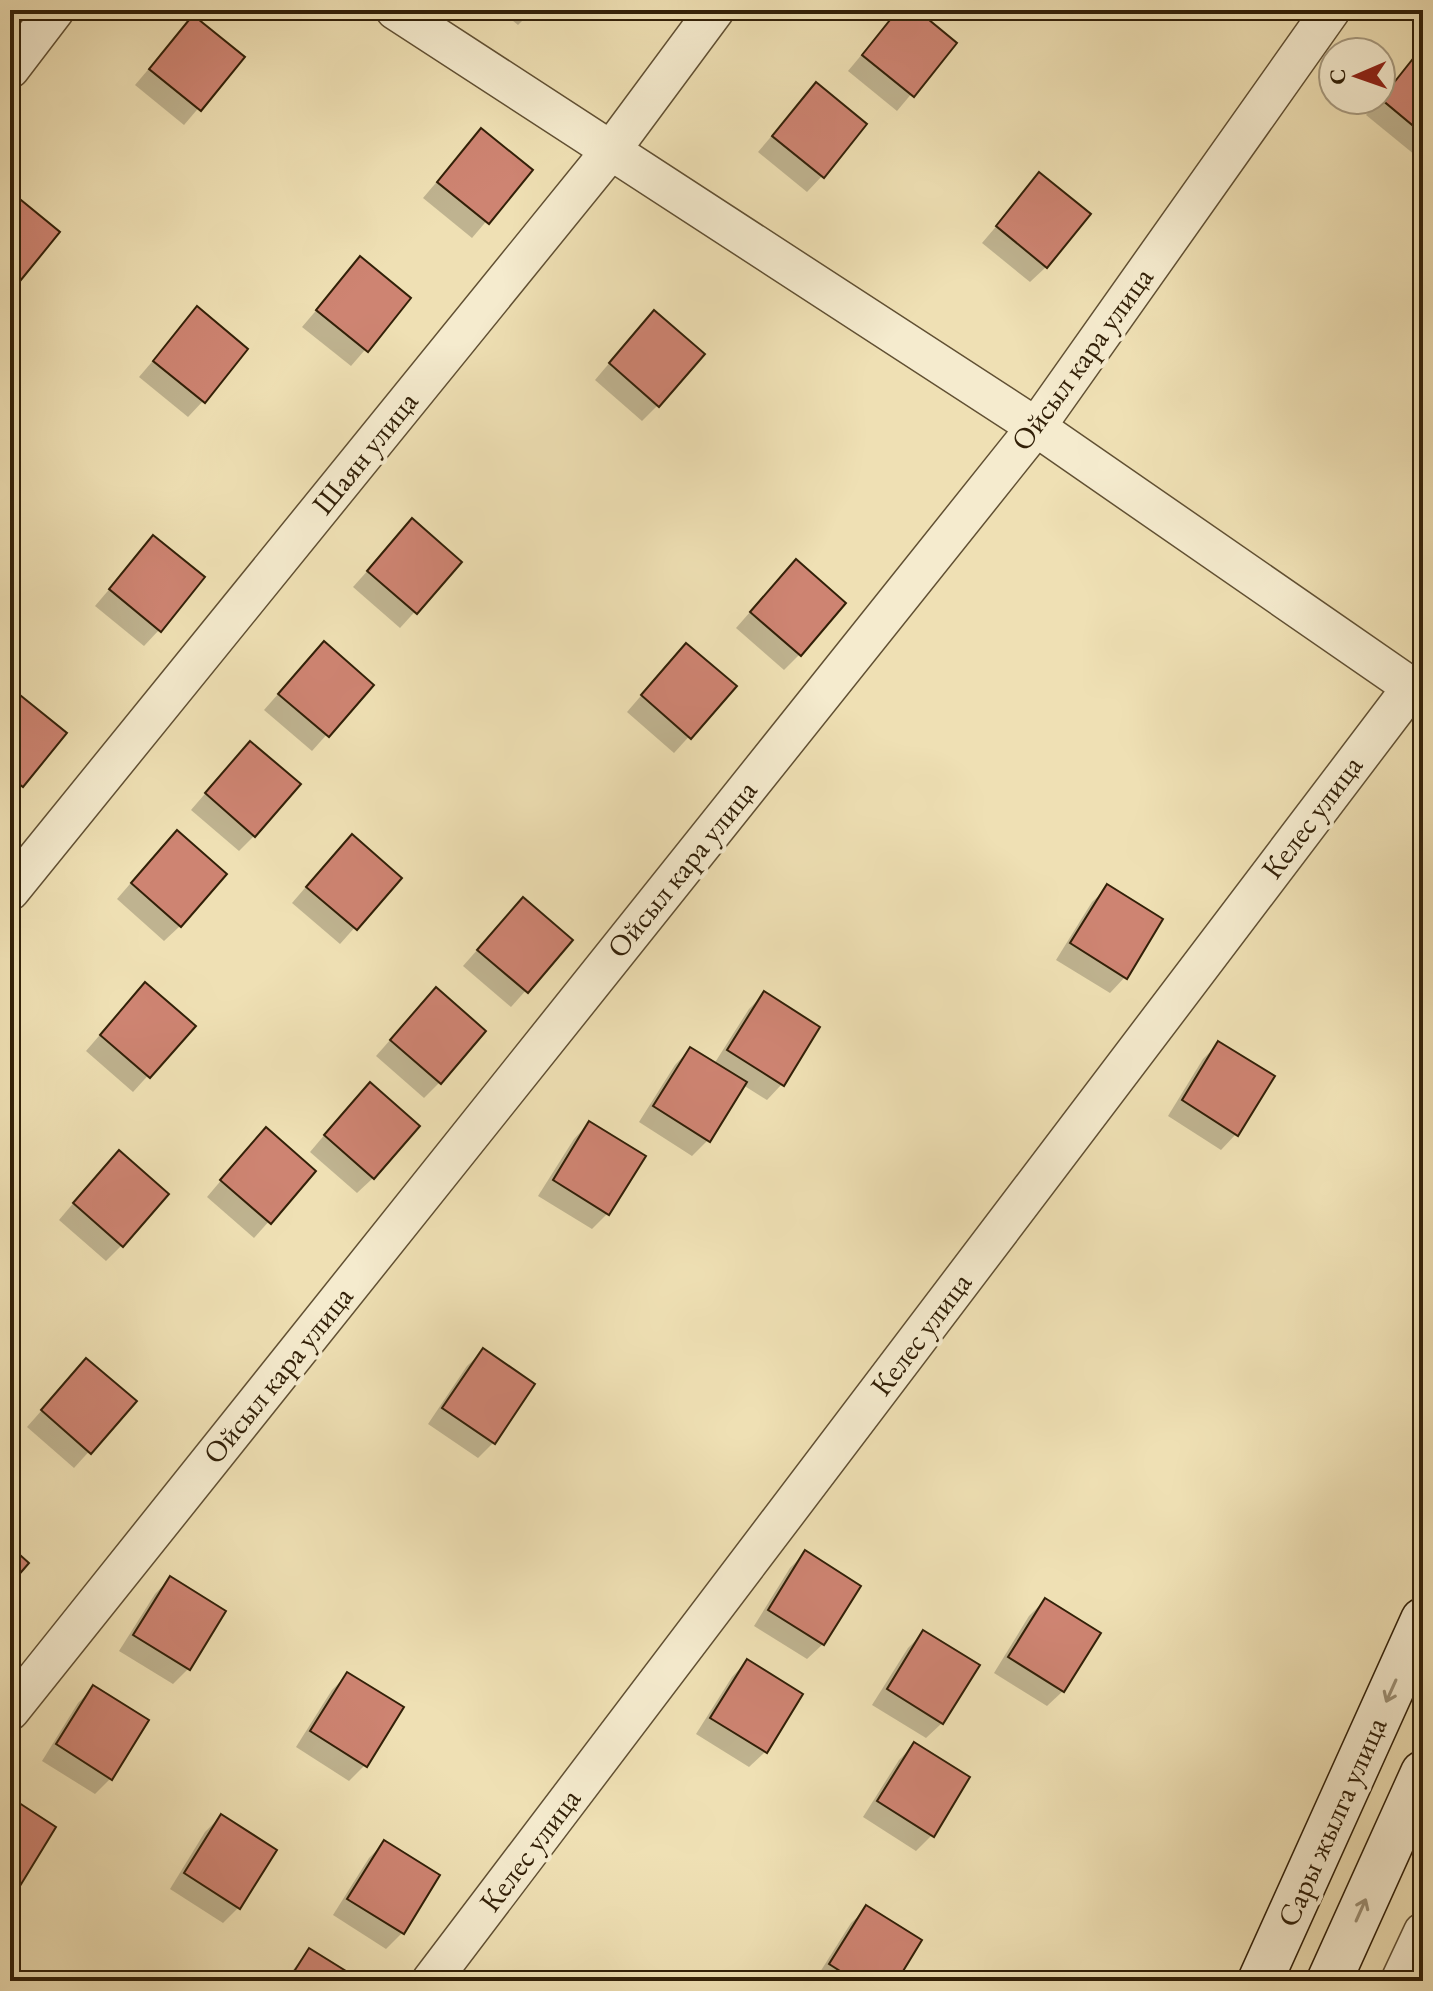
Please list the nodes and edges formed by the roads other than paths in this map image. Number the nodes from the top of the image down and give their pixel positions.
1 (55, 10) edge
2 (395, 10) edge
3 (715, 10) edge
4 (1331, 10) edge
5 (10, 69) edge
6 (612, 149) junction
7 (1036, 427) junction
8 (1417, 691) edge
9 (10, 891) edge
10 (1423, 1620) edge
11 (10, 1711) edge
12 (1423, 1773) edge
13 (1423, 1932) edge
14 (431, 1981) edge
15 (1260, 1981) edge
16 (1329, 1981) edge
17 (1400, 1981) edge

1 - 5 street
2 - 6 street
3 - 6 street, Шаян улица
4 - 7 street, Ойсыл кара улица
6 - 7 street
6 - 9 street, Шаян улица
7 - 8 street
7 - 11 street, Ойсыл кара улица
8 - 14 street, Келес улица
10 -> 15 main road, Сары жылга улица
16 -> 12 main road, Сары жылга улица
13 - 17 street

